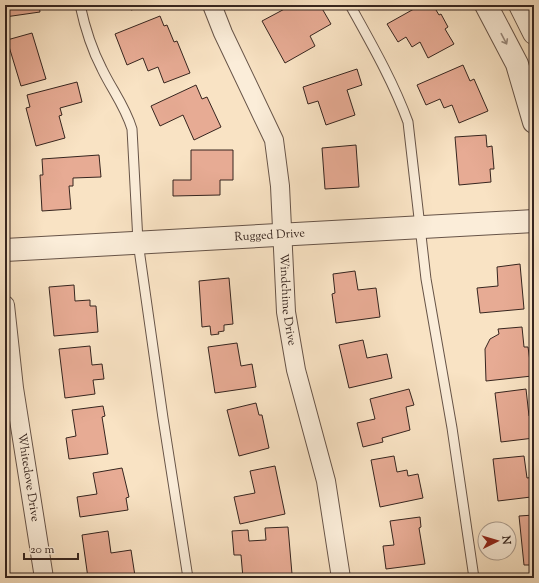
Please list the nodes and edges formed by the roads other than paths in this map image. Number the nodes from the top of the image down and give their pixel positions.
1 (80, 5) edge
2 (212, 5) edge
3 (350, 5) edge
4 (486, 5) edge
5 (520, 5) edge
6 (534, 34) edge
7 (534, 122) edge
8 (534, 221) edge
9 (420, 228) junction
10 (281, 236) junction
11 (138, 242) junction
12 (5, 250) edge
13 (5, 305) edge
14 (44, 578) edge
15 (188, 578) edge
16 (341, 578) edge
17 (474, 578) edge

1 - 11 lane
2 - 10 street, Windchime Drive
3 - 9 lane
4 -> 7 street
5 - 6 street
8 - 9 street, Rugged Drive
9 - 10 street, Rugged Drive
9 - 17 lane
10 - 11 street, Rugged Drive
10 - 16 street, Windchime Drive
11 - 12 street, Rugged Drive
11 - 15 lane
13 - 14 street, Whitedove Drive

